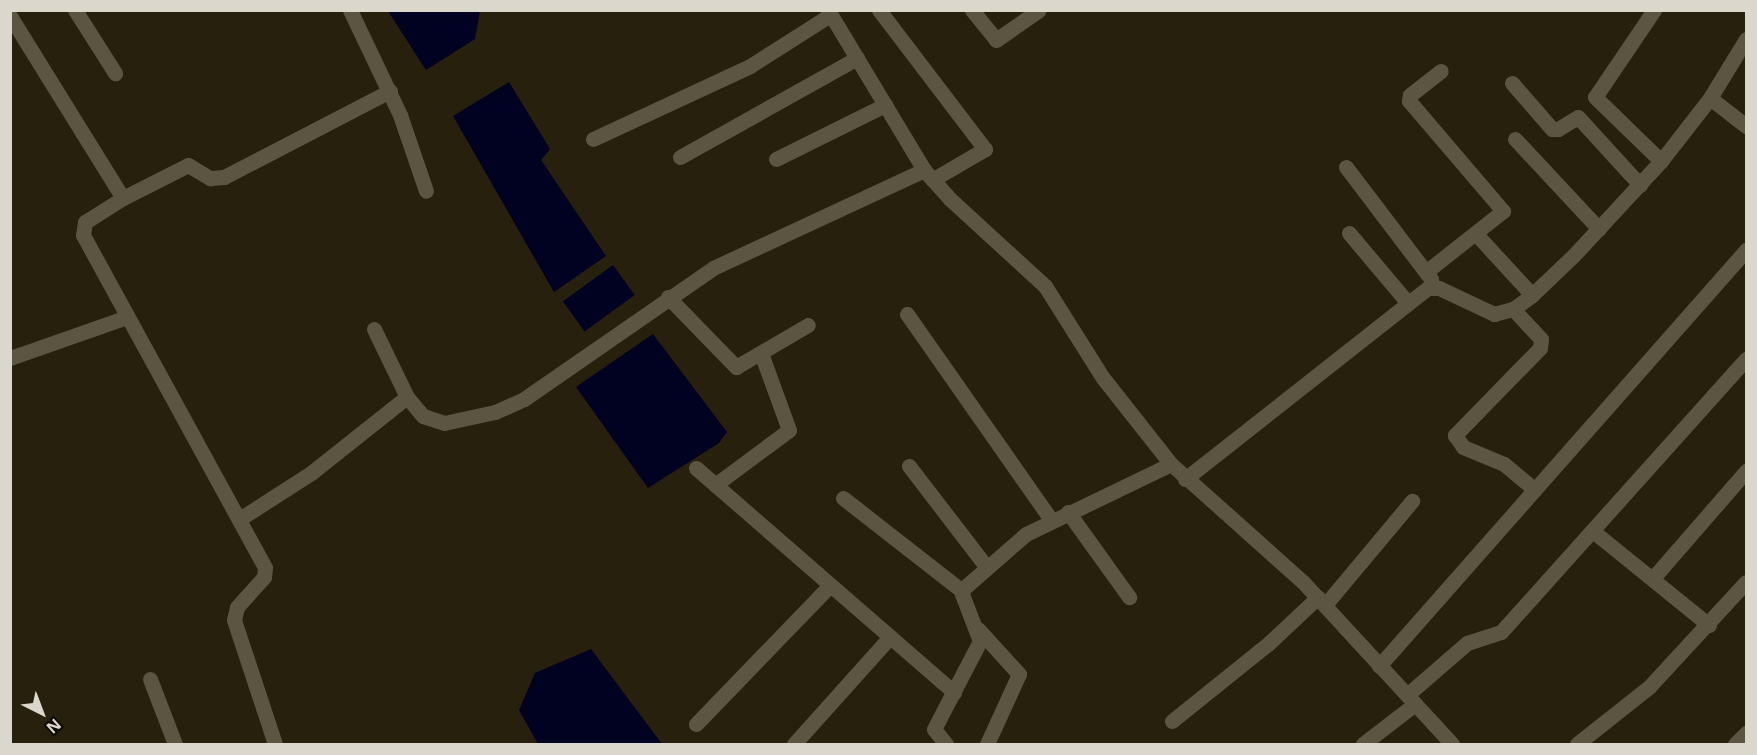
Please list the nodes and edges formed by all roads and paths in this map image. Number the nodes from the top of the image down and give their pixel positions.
1 (75, 10) edge
2 (350, 10) edge
3 (879, 10) edge
4 (972, 10) edge
5 (1039, 10) edge
6 (1654, 10) edge
7 (829, 13) edge
8 (10, 16) edge
9 (1746, 39) edge
10 (857, 58) junction
11 (1441, 71) dead end
12 (115, 73) dead end
13 (1512, 83) dead end
14 (390, 91) junction
15 (1710, 98) junction
16 (885, 105) junction
17 (1746, 126) edge
18 (593, 139) dead end
19 (1515, 140) dead end
20 (680, 157) dead end
21 (776, 159) dead end
22 (1661, 160) junction
23 (1346, 167) dead end
24 (928, 175) junction
25 (1640, 185) junction
26 (426, 191) dead end
27 (123, 198) junction
28 (1599, 229) junction
29 (1349, 233) dead end
30 (1476, 234) junction
31 (1746, 250) edge
32 (1427, 271) junction
33 (1434, 287) junction
34 (1532, 295) junction
35 (668, 297) junction
36 (1408, 303) junction
37 (1513, 309) junction
38 (907, 314) dead end
39 (127, 317) junction
40 (808, 325) dead end
41 (374, 328) dead end
42 (762, 353) junction
43 (10, 358) edge
44 (1746, 359) edge
45 (407, 397) junction
46 (1171, 464) junction
47 (909, 466) dead end
48 (696, 468) dead end
49 (1746, 471) edge
50 (1185, 479) junction
51 (715, 485) junction
52 (1535, 490) junction
53 (843, 498) dead end
54 (1412, 501) dead end
55 (1068, 512) junction
56 (241, 518) junction
57 (1051, 520) junction
58 (1594, 532) junction
59 (985, 565) junction
60 (1653, 578) junction
61 (1746, 582) edge
62 (830, 585) junction
63 (962, 591) junction
64 (1129, 597) dead end
65 (1322, 601) junction
66 (1708, 625) junction
67 (978, 629) junction
68 (890, 637) junction
69 (1379, 666) junction
70 (150, 679) dead end
71 (954, 693) junction
72 (1411, 699) junction
73 (1172, 721) dead end
74 (696, 724) dead end
75 (1746, 734) edge
76 (175, 744) edge
77 (275, 744) edge
78 (794, 744) edge
79 (946, 744) edge
80 (987, 744) edge
81 (1363, 744) edge
82 (1452, 744) edge
83 (1577, 744) edge
84 (1735, 744) edge

1 - 12 street
2 - 14 street
3 - 24 street
4 - 5 street
6 - 22 street
7 - 10 street
7 - 18 street
8 - 27 street
9 - 15 street
10 - 16 street
10 - 20 street
11 - 30 street
13 - 25 street
14 - 26 street
14 - 27 street
15 - 17 street
15 - 22 street
16 - 21 street
16 - 24 street
19 - 28 street
22 - 25 street
23 - 32 street
24 - 35 street
24 - 46 street
25 - 28 street
27 - 39 street
28 - 34 street
29 - 36 street
30 - 32 street
30 - 34 street
31 - 52 street
32 - 33 street
33 - 36 street
33 - 37 street
34 - 37 street
35 - 42 street
35 - 45 street
36 - 50 street
37 - 52 street
38 - 57 street
39 - 43 street
39 - 56 street
40 - 42 street
41 - 45 street
42 - 51 street
44 - 58 street
45 - 56 street
46 - 50 street
46 - 55 street
47 - 59 street
48 - 51 street
49 - 60 street
50 - 65 street
51 - 62 street
52 - 69 street
53 - 63 street
54 - 65 street
55 - 57 street
55 - 64 street
56 - 77 street
57 - 59 street
58 - 60 street
58 - 72 street
59 - 63 street
60 - 66 street
61 - 66 street
62 - 68 street
62 - 74 street
63 - 67 street
65 - 69 street
65 - 73 street
66 - 83 street
67 - 71 street
67 - 80 street
68 - 71 street
68 - 78 street
69 - 72 street
70 - 76 street
71 - 79 street
72 - 81 street
72 - 82 street
75 - 84 street

